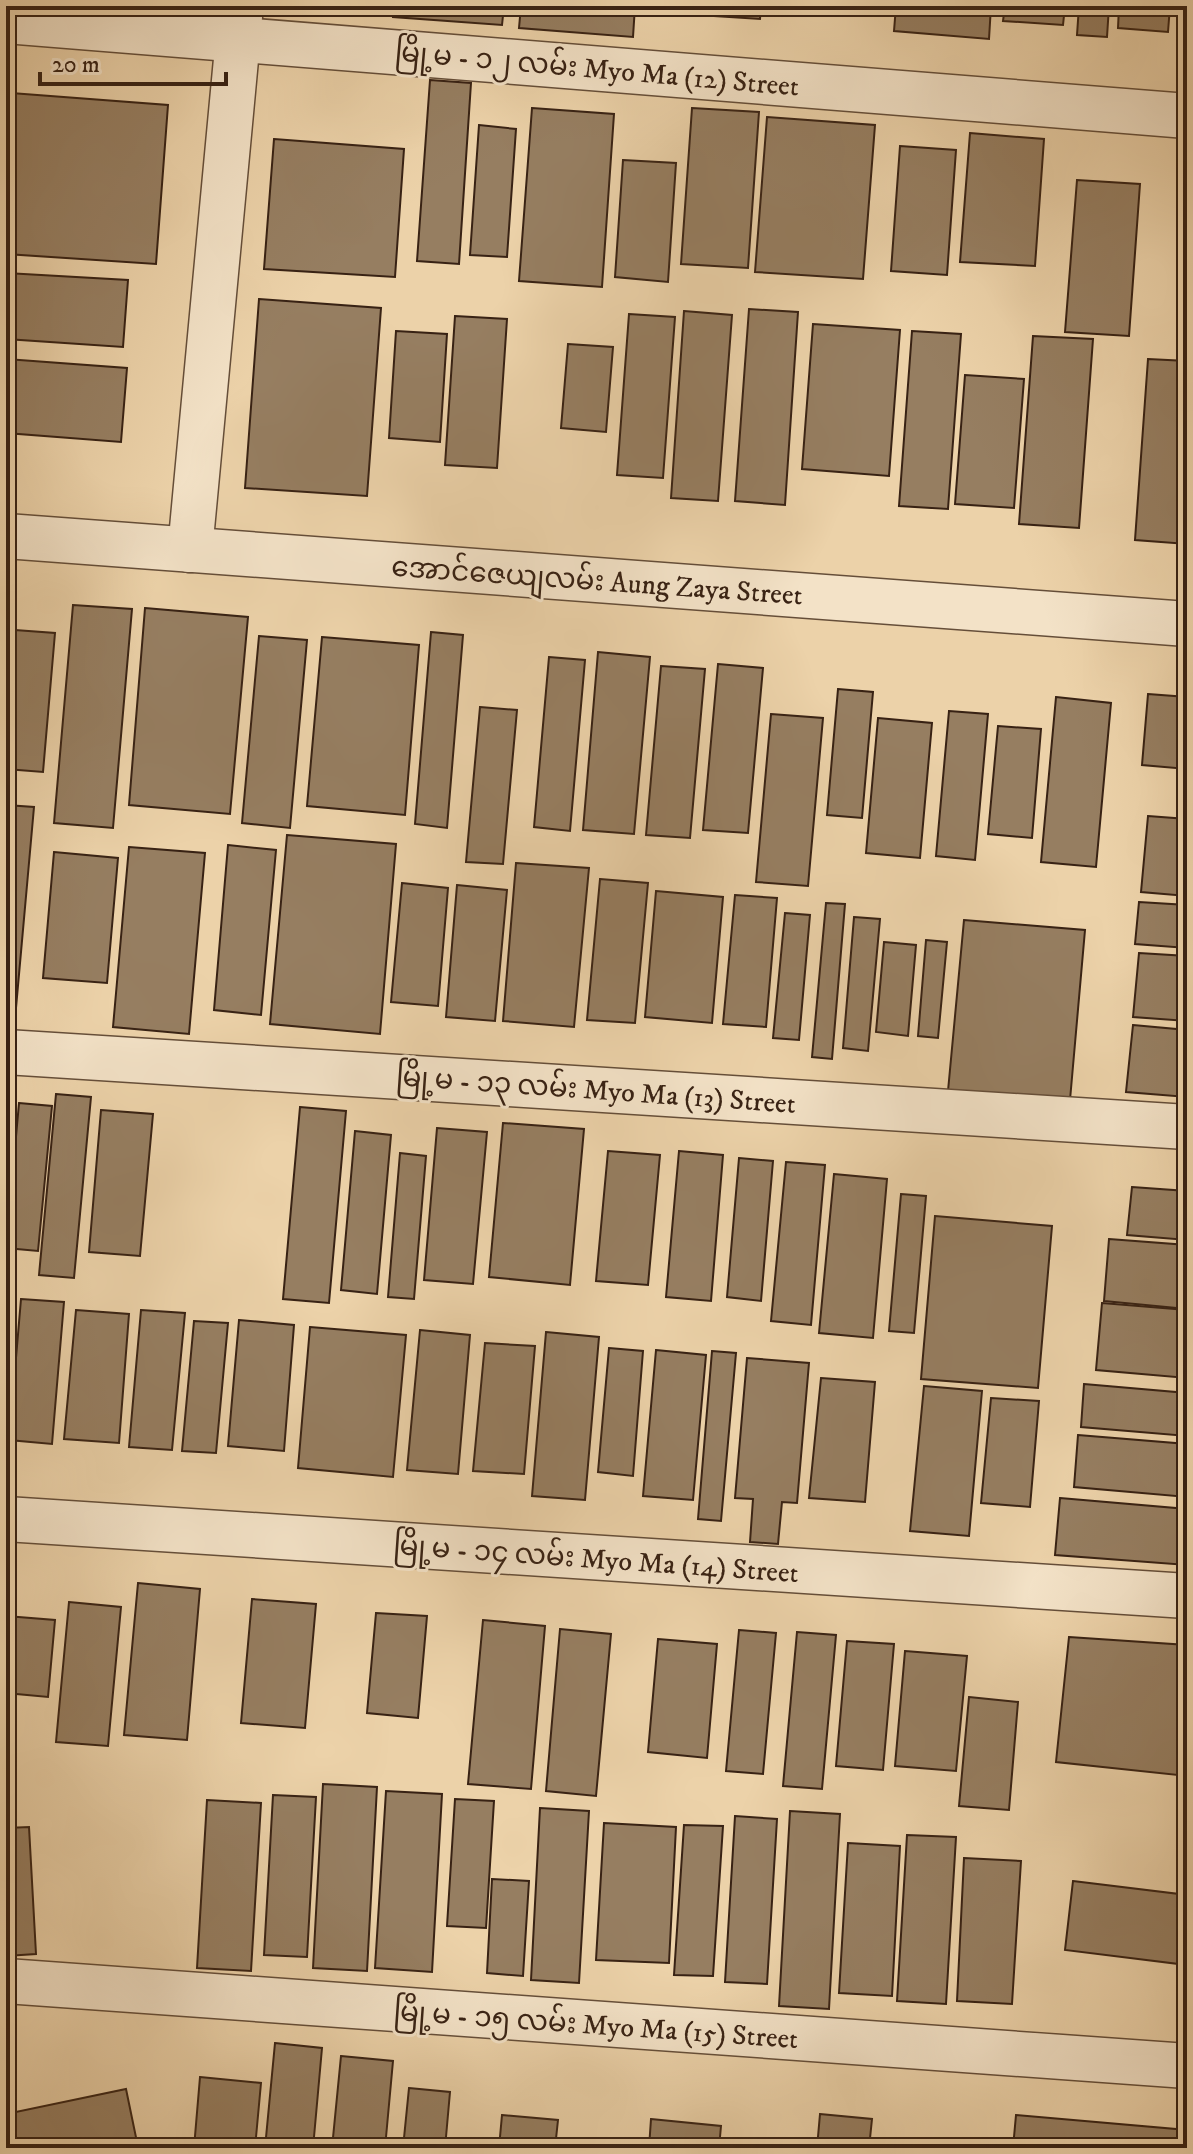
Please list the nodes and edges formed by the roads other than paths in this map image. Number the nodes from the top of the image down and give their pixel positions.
1 (6, 21) edge
2 (239, 23) edge
3 (1187, 116) edge
4 (6, 536) edge
5 (190, 550) junction
6 (1187, 624) edge
7 (6, 1052) edge
8 (1187, 1127) edge
9 (6, 1519) edge
10 (1187, 1596) edge
11 (6, 1981) edge
12 (1187, 2066) edge

1 - 2 street, မြို့မ - ၁၂ လမ်း Myo Ma (12) Street
2 - 3 street, မြို့မ - ၁၂ လမ်း Myo Ma (12) Street
2 - 5 street
4 - 5 street, အောင်ဇေယျလမ်း Aung Zaya Street
5 - 6 street, အောင်ဇေယျလမ်း Aung Zaya Street
7 - 8 street, မြို့မ - ၁၃ လမ်း Myo Ma (13) Street
9 - 10 street, မြို့မ - ၁၄ လမ်း Myo Ma (14) Street
11 - 12 street, မြို့မ - ၁၅ လမ်း Myo Ma (15) Street

